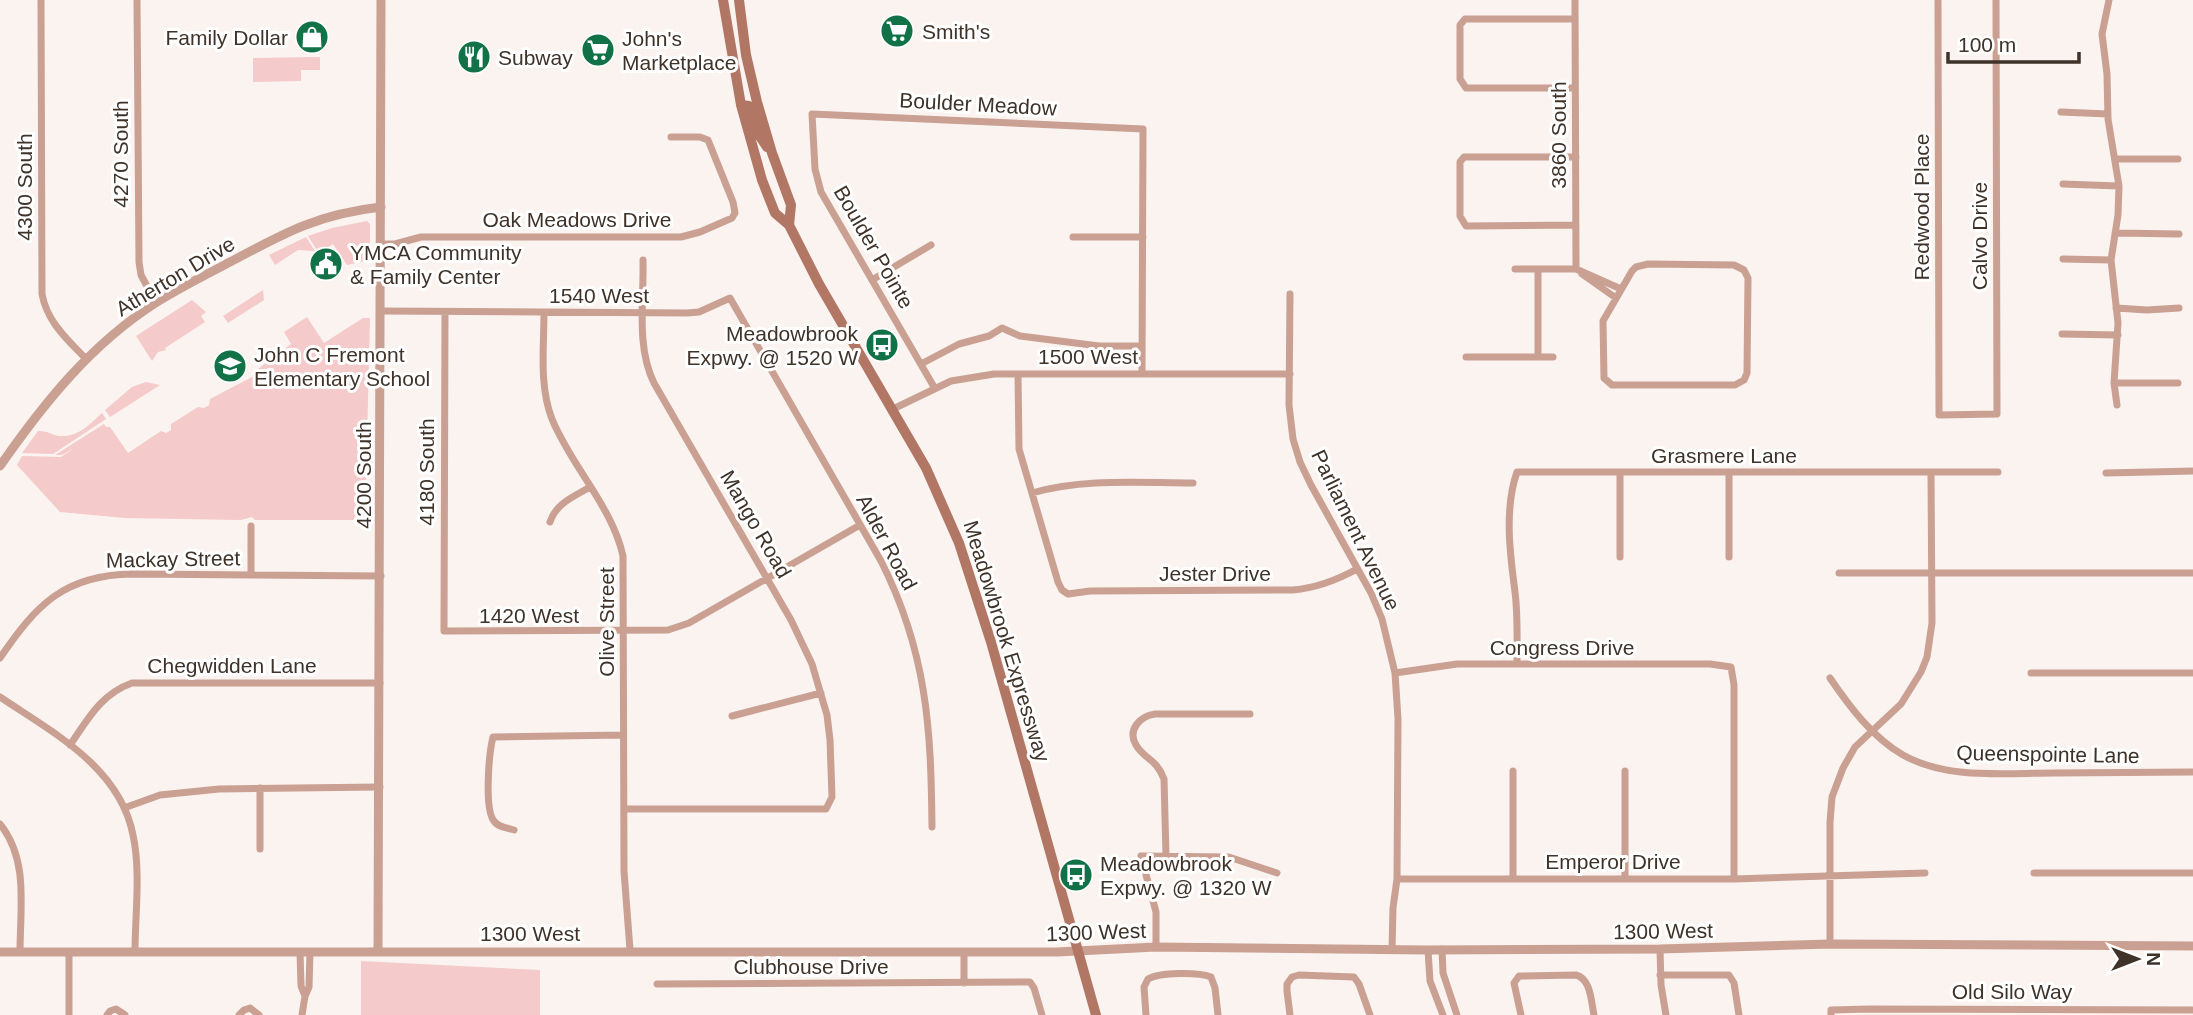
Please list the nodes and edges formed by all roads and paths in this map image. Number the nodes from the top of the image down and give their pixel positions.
1 (41, 0) edge
2 (137, 0) edge
3 (381, 0) edge
4 (723, 0) edge
5 (740, 0) edge
6 (1575, 0) edge
7 (1938, 0) edge
8 (1996, 0) edge
9 (2109, 0) edge
10 (1575, 19) junction
11 (1576, 89) junction
12 (741, 105) junction
13 (2061, 112) dead end
14 (812, 114) joint
15 (2108, 114) junction
16 (671, 137) dead end
17 (772, 153) junction
18 (1576, 157) junction
19 (2115, 159) junction
20 (2178, 159) dead end
21 (2063, 184) dead end
22 (2119, 186) junction
23 (381, 207) junction
24 (789, 225) junction
25 (1576, 225) junction
26 (2115, 233) junction
27 (2179, 234) dead end
28 (1073, 237) dead end
29 (1143, 237) junction
30 (382, 244) junction
31 (931, 245) dead end
32 (2063, 259) dead end
33 (643, 260) dead end
34 (2111, 261) junction
35 (1515, 269) dead end
36 (1538, 270) junction
37 (1576, 270) junction
38 (872, 280) junction
39 (1621, 289) junction
40 (1290, 294) dead end
41 (730, 298) joint
42 (1616, 298) junction
43 (156, 303) junction
44 (2116, 308) junction
45 (2179, 308) dead end
46 (381, 311) junction
47 (445, 312) junction
48 (544, 313) junction
49 (644, 313) junction
50 (2062, 334) dead end
51 (2118, 335) junction
52 (1142, 346) junction
53 (1466, 357) dead end
54 (1538, 357) junction
55 (1553, 357) dead end
56 (86, 359) junction
57 (921, 365) junction
58 (1018, 373) junction
59 (1142, 374) junction
60 (1290, 374) junction
61 (2114, 383) junction
62 (2179, 383) dead end
63 (934, 387) junction
64 (2117, 405) dead end
65 (893, 409) junction
66 (1939, 415) joint
67 (0, 466) edge
68 (2193, 471) edge
69 (1620, 472) junction
70 (1730, 472) junction
71 (1931, 472) junction
72 (1998, 472) dead end
73 (2106, 473) dead end
74 (1193, 483) dead end
75 (590, 487) junction
76 (1032, 493) junction
77 (550, 522) dead end
78 (251, 526) dead end
79 (860, 526) junction
80 (1620, 557) dead end
81 (1729, 557) dead end
82 (1357, 569) junction
83 (1839, 573) dead end
84 (2193, 573) edge
85 (1931, 574) junction
86 (251, 575) junction
87 (381, 576) junction
88 (768, 578) junction
89 (444, 631) joint
90 (624, 632) junction
91 (0, 658) edge
92 (1517, 664) junction
93 (1395, 673) junction
94 (2031, 673) dead end
95 (2193, 673) edge
96 (1830, 678) dead end
97 (380, 683) junction
98 (821, 693) junction
99 (0, 696) edge
100 (1250, 714) dead end
101 (732, 716) dead end
102 (1872, 730) junction
103 (624, 735) junction
104 (71, 745) junction
105 (1513, 771) dead end
106 (1625, 771) dead end
107 (2193, 772) edge
108 (380, 787) junction
109 (260, 788) junction
110 (124, 808) junction
111 (624, 809) junction
112 (0, 824) edge
113 (932, 827) dead end
114 (514, 831) dead end
115 (260, 849) dead end
116 (1166, 856) junction
117 (1277, 873) dead end
118 (1925, 873) dead end
119 (2034, 873) dead end
120 (2193, 873) edge
121 (1829, 876) junction
122 (1397, 878) junction
123 (1513, 878) junction
124 (1625, 878) junction
125 (1734, 879) junction
126 (1830, 944) junction
127 (2193, 946) edge
128 (1156, 947) junction
129 (1442, 949) junction
130 (1660, 949) junction
131 (630, 950) junction
132 (1077, 950) junction
133 (1392, 950) junction
134 (1428, 950) junction
135 (378, 951) junction
136 (0, 952) edge
137 (20, 952) junction
138 (135, 952) junction
139 (305, 952) junction
140 (964, 952) junction
141 (69, 953) junction
142 (1661, 975) junction
143 (964, 983) junction
144 (657, 984) dead end
145 (2081, 1009) junction
146 (1831, 1013) edge
147 (2193, 1013) edge
148 (69, 1015) edge
149 (107, 1015) edge
150 (125, 1015) edge
151 (239, 1015) edge
152 (259, 1015) edge
153 (302, 1015) edge
154 (1042, 1015) edge
155 (1096, 1015) edge
156 (1146, 1015) edge
157 (1218, 1015) edge
158 (1290, 1015) edge
159 (1370, 1015) edge
160 (1443, 1015) edge
161 (1457, 1015) edge
162 (1521, 1015) edge
163 (1594, 1015) edge
164 (1666, 1015) edge
165 (1739, 1015) edge
166 (2074, 1015) edge

1 - 56 street, 4300 South
2 - 43 street, 4270 South
3 - 23 street, 4200 South
4 - 12 main road, Meadowbrook Expressway
5 - 17 main road, Meadowbrook Expressway
6 - 10 street, 3860 South
7 - 66 street, Redwood Place
8 - 66 street, Calvo Drive
9 - 15 street
10 - 11 street, 3860 South
10 - 11 street
11 - 18 street, 3860 South
12 - 17 main road
12 - 24 main road, Meadowbrook Expressway
13 - 15 street
14 - 29 street, Boulder Meadow
14 - 38 street, Boulder Pointe
15 - 19 street
16 - 30 street, Oak Meadows Drive
17 - 24 main road, Meadowbrook Expressway
18 - 25 street, 3860 South
18 - 25 street
19 - 20 street
19 - 22 street
21 - 22 street
22 - 26 street
23 - 30 street, 4200 South
23 - 43 street, Atherton Drive
24 - 65 main road, Meadowbrook Expressway
25 - 37 street, 3860 South
26 - 27 street
26 - 34 street
28 - 29 street
29 - 52 street
30 - 46 street, 4200 South
31 - 38 street
32 - 34 street
33 - 49 street, Mango Road
34 - 44 street
35 - 36 street
36 - 37 street
36 - 54 street
37 - 39 street
37 - 42 street
38 - 57 street, Boulder Pointe
39 - 42 street
39 - 42 street
40 - 60 street, Parliament Avenue
41 - 49 street, 1540 West
41 - 79 street, Alder Road
43 - 56 street, Atherton Drive
44 - 45 street
44 - 51 street
46 - 47 street, 1540 West
46 - 87 street, 4200 South
47 - 48 street, 1540 West
47 - 89 street, 4180 South
48 - 49 street, 1540 West
48 - 75 street, Olive Street
49 - 88 street, Mango Road
50 - 51 street
51 - 61 street
52 - 57 street
52 - 59 street
53 - 54 street
54 - 55 street
56 - 67 street, Atherton Drive
57 - 63 street, Boulder Pointe
58 - 59 street, 1500 West
58 - 63 street, 1500 West
58 - 76 street
59 - 60 street, 1500 West
60 - 82 street, Parliament Avenue
61 - 62 street
61 - 64 street
63 - 65 street, 1500 West
65 - 132 main road, Meadowbrook Expressway
68 - 73 street
69 - 70 street, Grasmere Lane
69 - 80 street
69 - 92 street, Grasmere Lane
70 - 71 street, Grasmere Lane
70 - 81 street
71 - 72 street, Grasmere Lane
71 - 85 street
74 - 76 street
75 - 77 street
75 - 90 street, Olive Street
76 - 82 street, Jester Drive
78 - 86 street
79 - 88 street, 1420 West
79 - 113 street, Alder Road
82 - 93 street, Parliament Avenue
83 - 85 street
84 - 85 street
85 - 102 street
86 - 87 street, Mackay Street
86 - 91 street, Mackay Street
87 - 97 street, 4200 South
88 - 90 street, 1420 West
88 - 98 street, Mango Road
89 - 90 street, 1420 West
90 - 103 street, Olive Street
92 - 93 street, Congress Drive
92 - 125 street, Congress Drive
93 - 122 street, Parliament Avenue
94 - 95 street
96 - 102 street, Queenspointe Lane
97 - 104 street, Chegwidden Lane
97 - 108 street, 4200 South
98 - 101 street
98 - 111 street, Mango Road
99 - 104 street
100 - 116 street
102 - 107 street, Queenspointe Lane
102 - 121 street
103 - 111 street, Olive Street
103 - 114 street
104 - 110 street
105 - 123 street
106 - 124 street
108 - 109 street
108 - 135 street, 4200 South
109 - 110 street
109 - 115 street
110 - 138 street
111 - 131 street, Olive Street
112 - 137 street
116 - 117 street
116 - 128 street
118 - 121 street, Emperor Drive
119 - 120 street
121 - 125 street, Emperor Drive
121 - 126 street
122 - 123 street, Emperor Drive
122 - 133 street, Parliament Avenue
123 - 124 street, Emperor Drive
124 - 125 street, Emperor Drive
126 - 127 street, 1300 West
126 - 130 street, 1300 West
128 - 132 street, 1300 West
128 - 133 street, 1300 West
129 - 130 street, 1300 West
129 - 134 street, 1300 West
129 - 161 street
130 - 142 street
131 - 135 street, 1300 West
131 - 140 street, 1300 West
132 - 140 street, 1300 West
132 - 155 main road, Meadowbrook Expressway
133 - 134 street, 1300 West
134 - 160 street
135 - 139 street, 1300 West
136 - 137 street, 1300 West
137 - 141 street, 1300 West
138 - 139 street, 1300 West
138 - 141 street, 1300 West
139 - 153 street
140 - 143 street
141 - 148 street
142 - 164 street
142 - 165 street
143 - 144 street, Clubhouse Drive
143 - 154 street, Clubhouse Drive
145 - 146 street, Old Silo Way
145 - 147 street, Old Silo Way
145 - 166 street
149 - 150 street
151 - 152 street
156 - 157 street
158 - 159 street
162 - 163 street

